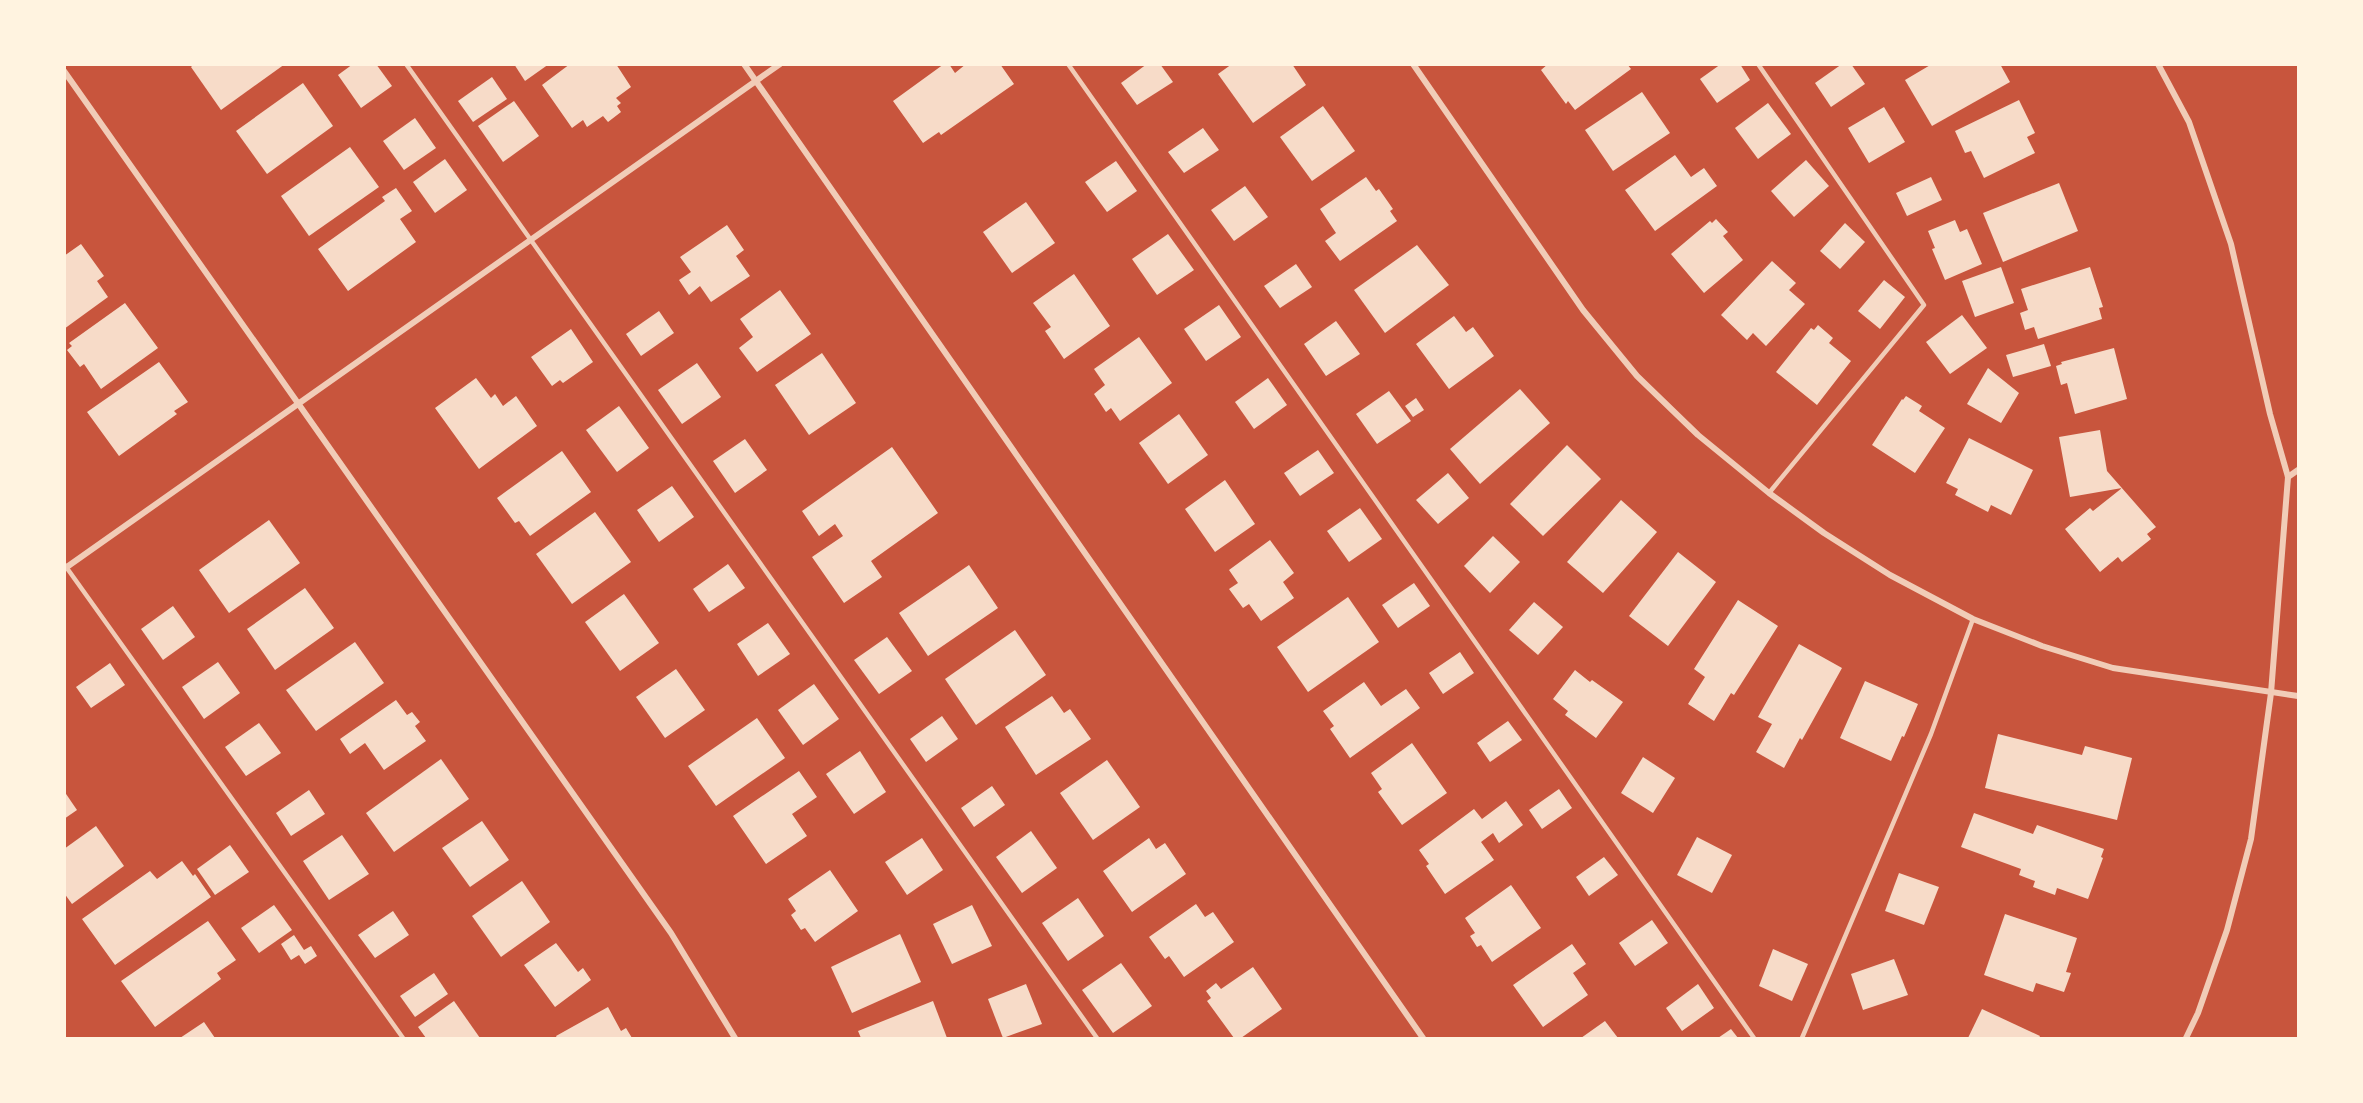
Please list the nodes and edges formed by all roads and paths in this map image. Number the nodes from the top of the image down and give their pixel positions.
1 (406, 64) edge
2 (744, 64) edge
3 (780, 64) edge
4 (1068, 64) edge
5 (1413, 64) edge
6 (1758, 64) edge
7 (2158, 64) edge
8 (64, 71) edge
9 (756, 82) junction
10 (530, 241) junction
11 (298, 405) junction
12 (2298, 470) edge
13 (2288, 477) junction
14 (1769, 493) junction
15 (65, 567) edge
16 (1973, 619) junction
17 (2271, 693) junction
18 (2298, 696) edge
19 (403, 1038) edge
20 (735, 1038) edge
21 (1097, 1038) edge
22 (1423, 1038) edge
23 (1754, 1038) edge
24 (1802, 1038) edge
25 (2186, 1038) edge

1 - 10 lane
2 - 9 street
3 - 9 street
4 - 23 lane
5 - 14 street
6 - 14 lane
7 - 13 street
8 - 11 street
9 - 10 street
9 - 22 street
10 - 11 street
10 - 21 lane
11 - 15 street
11 - 20 street
12 - 13 street
13 - 17 street
14 - 16 street
15 - 19 lane
16 - 17 street
16 - 24 lane
17 - 18 street
17 - 25 street

